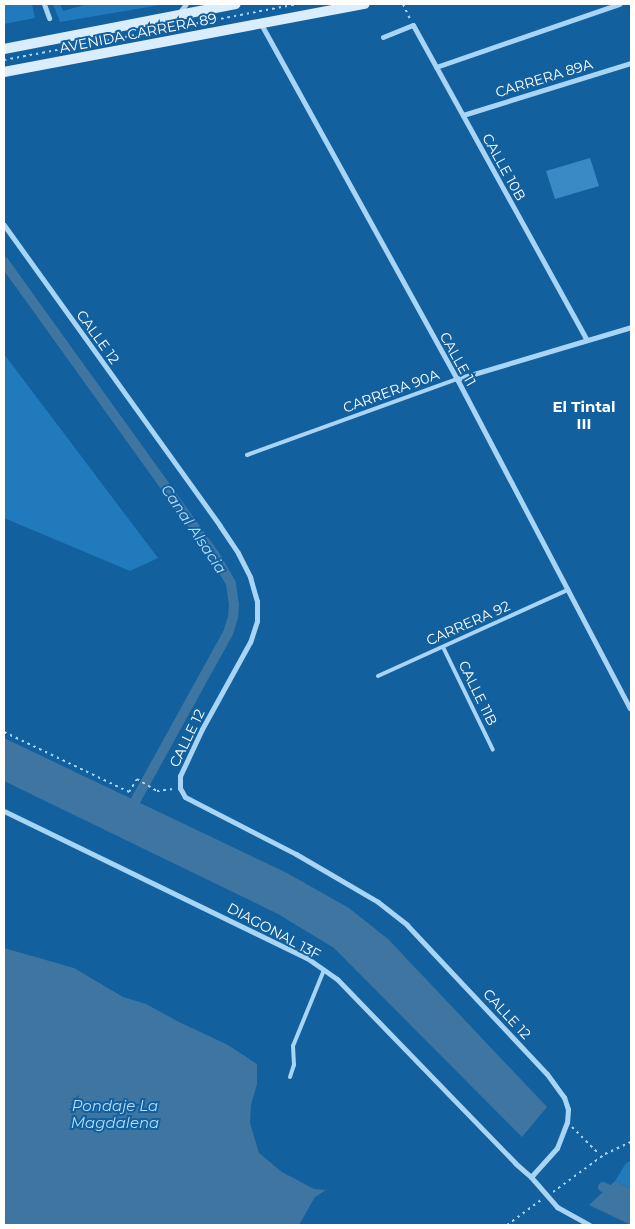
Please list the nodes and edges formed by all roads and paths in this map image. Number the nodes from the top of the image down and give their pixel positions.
1 (44, 4) edge
2 (186, 4) edge
3 (236, 4) edge
4 (298, 4) edge
5 (365, 4) edge
6 (403, 4) edge
7 (619, 4) edge
8 (177, 16) junction
9 (49, 18) dead end
10 (261, 23) junction
11 (413, 25) junction
12 (383, 37) dead end
13 (4, 49) edge
14 (4, 60) edge
15 (631, 63) edge
16 (436, 67) junction
17 (4, 72) edge
18 (463, 115) junction
19 (4, 225) edge
20 (631, 327) edge
21 (587, 340) junction
22 (457, 379) junction
23 (247, 455) dead end
24 (568, 590) junction
25 (443, 647) junction
26 (378, 676) dead end
27 (630, 708) dead end
28 (4, 732) edge
29 (493, 750) dead end
30 (180, 788) junction
31 (4, 811) edge
32 (324, 970) junction
33 (290, 1077) dead end
34 (567, 1122) junction
35 (631, 1142) edge
36 (598, 1153) dead end
37 (531, 1176) junction
38 (547, 1196) junction
39 (507, 1225) edge
40 (589, 1225) edge

1 - 9 street
2 - 8 street
3 - 8 main road, AVENIDA CARRERA 89
4 - 14 path
5 - 10 main road, AVENIDA CARRERA 89
6 - 11 path
7 - 16 street
8 - 13 main road, AVENIDA CARRERA 89
10 - 17 main road, AVENIDA CARRERA 89
10 - 22 street, CALLE 11
11 - 12 street
11 - 16 street, CALLE 10B
15 - 18 street, CARRERA 89A
16 - 18 street, CALLE 10B
18 - 21 street, CALLE 10B
19 - 30 street, CALLE 12
20 - 21 street, CARRERA 90A
21 - 22 street, CARRERA 90A
22 - 23 lane, CARRERA 90A
22 - 24 street, CALLE 11
24 - 25 lane, CARRERA 92
24 - 27 street, CALLE 11
25 - 26 lane, CARRERA 92
25 - 29 lane, CALLE 11B
28 - 30 path
30 - 34 street, CALLE 12
31 - 32 street, DIAGONAL 13F
32 - 33 lane
32 - 37 street, DIAGONAL 13F
34 - 36 path
34 - 37 street, CALLE 12
35 - 38 path
37 - 38 street, DIAGONAL 13F
38 - 39 path
38 - 40 street, DIAGONAL 13F

